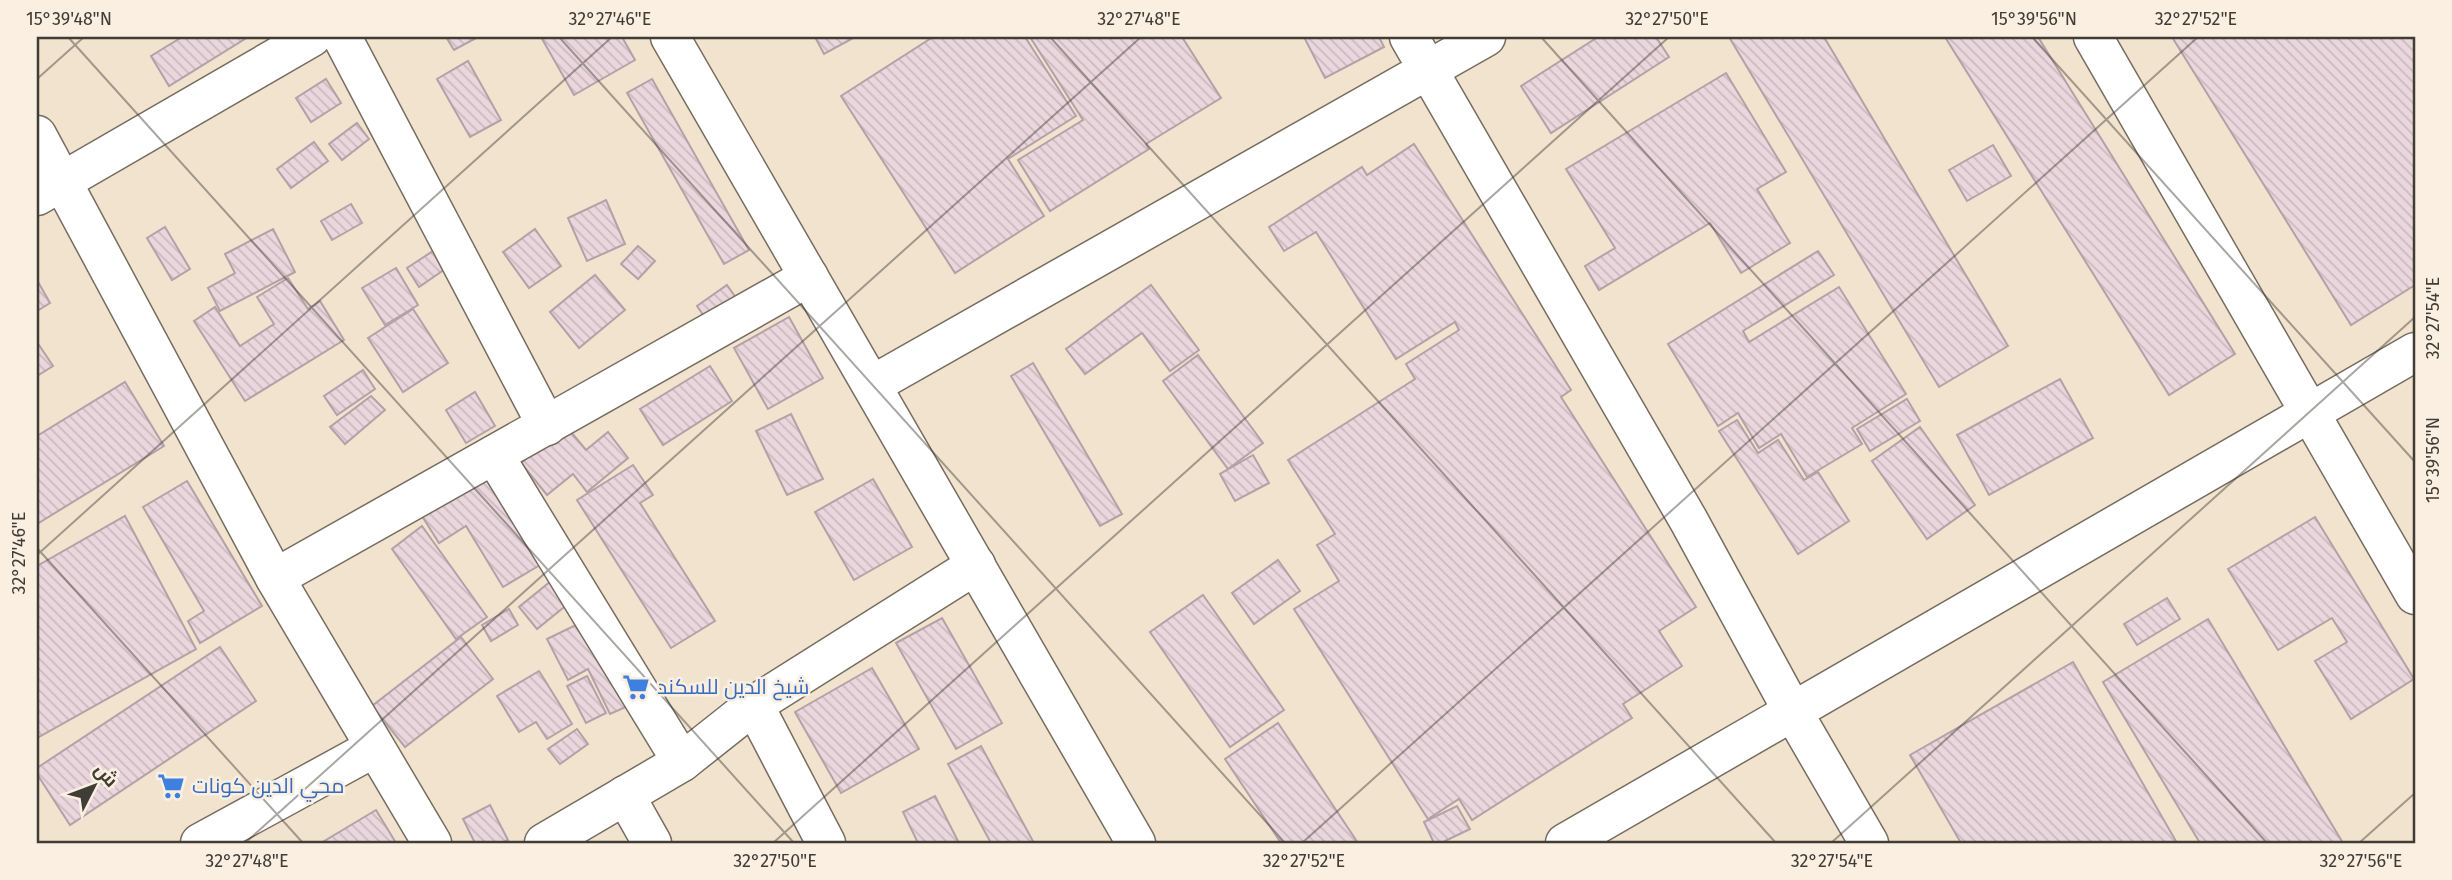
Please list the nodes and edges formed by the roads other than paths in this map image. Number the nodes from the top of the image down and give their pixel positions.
1 (312, 37) edge
2 (342, 37) edge
3 (670, 37) edge
4 (1409, 37) edge
5 (1486, 37) edge
6 (2093, 37) edge
7 (1428, 70) junction
8 (37, 135) edge
9 (50, 189) edge
10 (809, 277) junction
11 (2415, 352) edge
12 (872, 385) junction
13 (2311, 414) junction
14 (547, 426) junction
15 (494, 455) junction
16 (976, 565) junction
17 (275, 578) junction
18 (2415, 595) edge
19 (754, 705) junction
20 (1793, 712) junction
21 (374, 748) junction
22 (682, 762) junction
23 (625, 795) junction
24 (200, 843) edge
25 (432, 843) edge
26 (544, 843) edge
27 (652, 843) edge
28 (826, 843) edge
29 (1136, 843) edge
30 (1565, 843) edge
31 (1869, 843) edge

1 - 9 street
2 - 14 street
3 - 10 street
4 - 7 street
5 - 7 street
6 - 13 street
7 - 12 street
7 - 20 street
8 - 9 street
9 - 17 street
10 - 12 street
10 - 14 street
11 - 13 street
12 - 16 street
13 - 18 street
13 - 20 street
14 - 15 street
15 - 17 street
15 - 22 street
16 - 19 street
16 - 29 street
17 - 21 street
19 - 22 street
19 - 28 street
20 - 30 street
20 - 31 street
21 - 24 street
21 - 25 street
22 - 23 street
23 - 26 street
23 - 27 street

